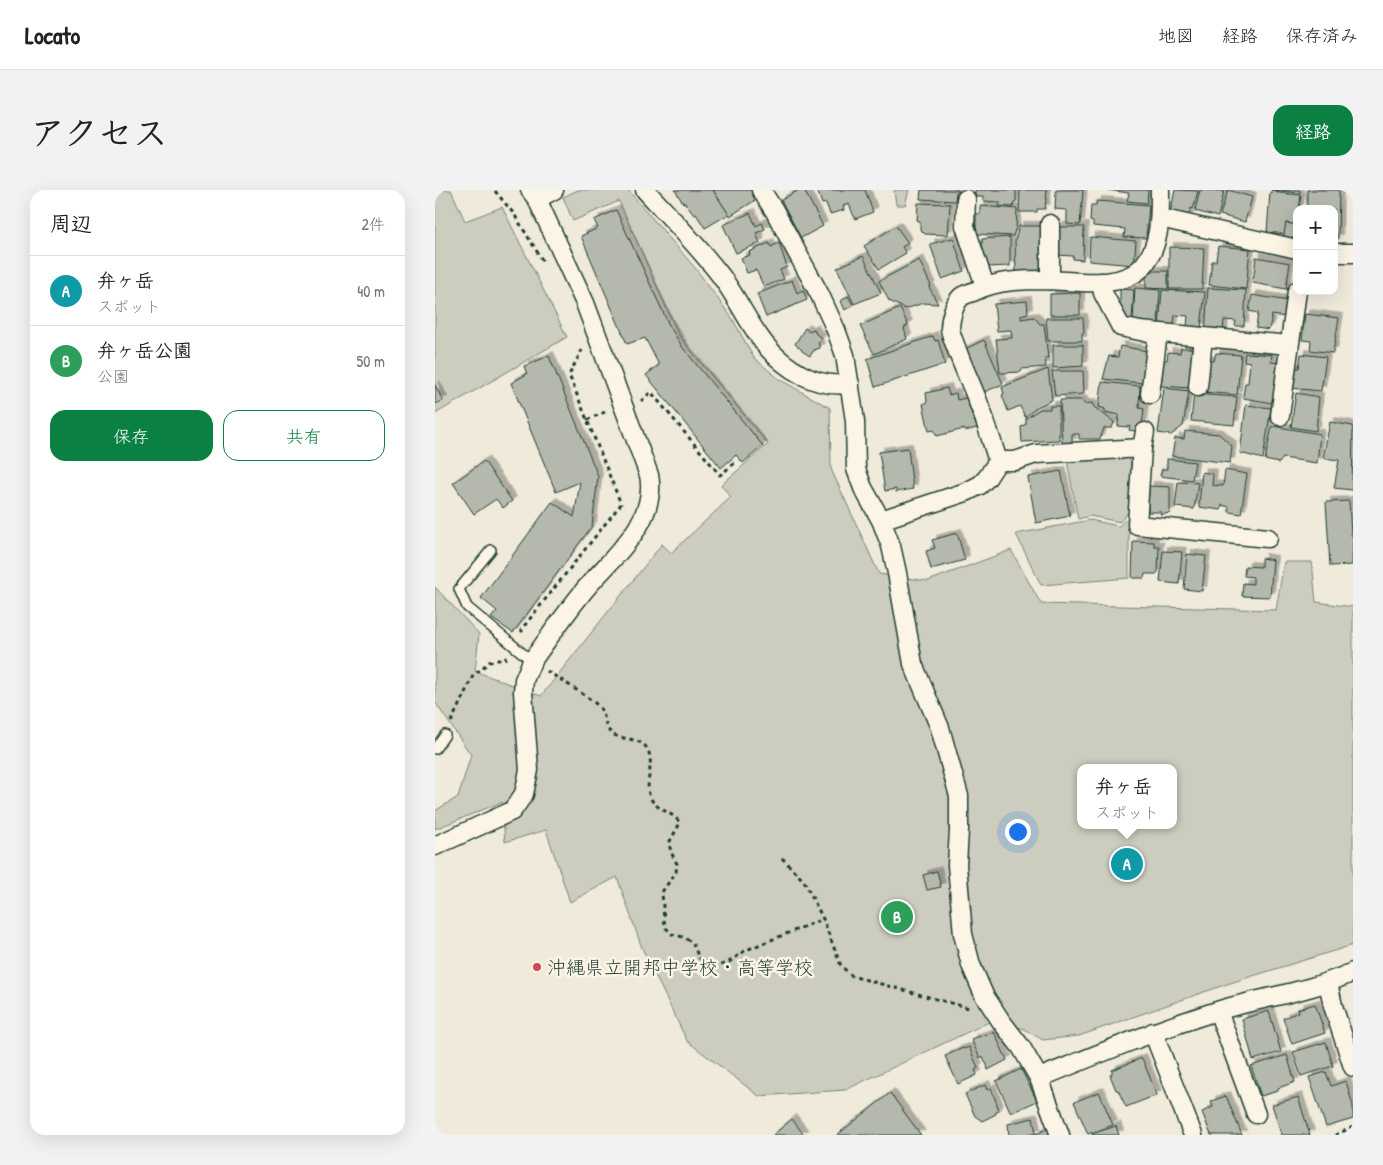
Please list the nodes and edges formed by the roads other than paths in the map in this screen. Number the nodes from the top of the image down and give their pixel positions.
1 (554, 190) edge
2 (645, 190) edge
3 (761, 190) edge
4 (1160, 190) edge
5 (534, 195) edge
6 (966, 199) dead end
7 (1160, 218) junction
8 (1050, 224) dead end
9 (1293, 248) edge
10 (1338, 253) edge
11 (1353, 253) edge
12 (1051, 280) junction
13 (1101, 282) junction
14 (985, 286) junction
15 (1296, 295) edge
16 (1158, 333) junction
17 (1203, 337) junction
18 (1289, 345) junction
19 (850, 384) junction
20 (1198, 387) dead end
21 (1150, 394) dead end
22 (1280, 416) dead end
23 (998, 461) junction
24 (881, 520) junction
25 (1268, 538) dead end
26 (491, 550) dead end
27 (527, 657) junction
28 (445, 735) road end
29 (435, 749) edge
30 (435, 846) edge
31 (1353, 972) edge
32 (1328, 982) junction
33 (1218, 1011) junction
34 (1153, 1032) junction
35 (1353, 1067) edge
36 (1039, 1078) junction
37 (1256, 1114) dead end
38 (1060, 1135) edge
39 (1193, 1135) edge

1 - 5 street
2 - 19 street
3 - 19 street
4 - 7 street
5 - 27 street
6 - 14 street
7 - 9 street
7 - 13 street
8 - 12 street
10 - 11 street
12 - 13 street
12 - 14 street
13 - 16 street
14 - 23 street
15 - 18 street
16 - 17 street
16 - 21 street
17 - 18 street
17 - 20 street
18 - 22 street
19 - 24 street
23 - 24 street
23 - 25 street
24 - 36 street
26 - 27 lane
27 - 30 street
28 - 29 lane
31 - 32 street
32 - 33 street
32 - 35 street
33 - 34 street
33 - 37 street
34 - 36 street
34 - 39 street
36 - 38 street

